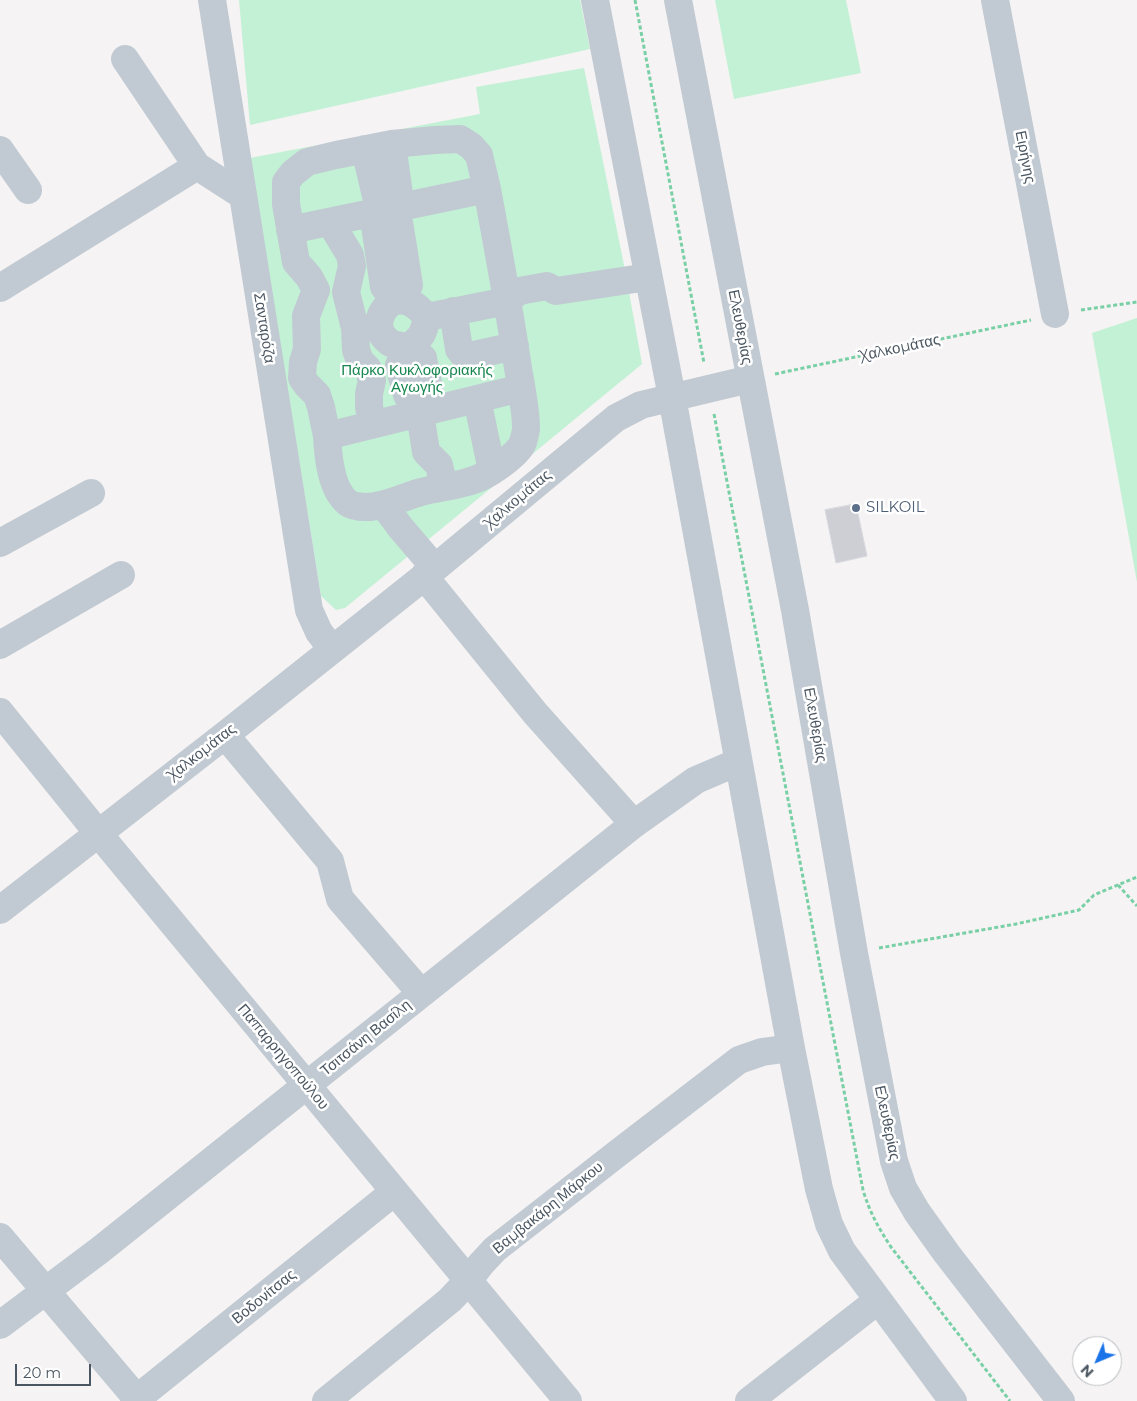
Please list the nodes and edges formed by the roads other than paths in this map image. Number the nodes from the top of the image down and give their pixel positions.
1 (212, 0) edge
2 (595, 0) edge
3 (678, 0) edge
4 (995, 0) edge
5 (125, 59) dead end
6 (392, 144) junction
7 (365, 149) junction
8 (0, 150) edge
9 (197, 166) junction
10 (487, 189) junction
11 (28, 190) dead end
12 (242, 195) junction
13 (382, 211) junction
14 (330, 222) junction
15 (290, 230) junction
16 (648, 277) junction
17 (0, 288) edge
18 (396, 300) junction
19 (507, 301) junction
20 (440, 314) junction
21 (1055, 314) road end
22 (367, 325) junction
23 (515, 346) junction
24 (408, 347) junction
25 (750, 379) junction
26 (521, 388) junction
27 (672, 397) junction
28 (477, 399) junction
29 (420, 413) junction
30 (372, 424) junction
31 (326, 436) junction
32 (492, 471) junction
33 (433, 490) junction
34 (92, 493) dead end
35 (380, 505) junction
36 (0, 543) edge
37 (429, 572) junction
38 (121, 576) dead end
39 (0, 644) edge
40 (332, 649) junction
41 (0, 712) edge
42 (224, 734) junction
43 (738, 762) junction
44 (634, 824) junction
45 (98, 833) junction
46 (0, 910) edge
47 (422, 993) junction
48 (791, 1048) junction
49 (307, 1086) junction
50 (394, 1192) junction
51 (0, 1237) edge
52 (468, 1281) junction
53 (46, 1291) junction
54 (878, 1301) junction
55 (0, 1325) edge
56 (136, 1400) edge
57 (326, 1401) edge
58 (568, 1401) edge
59 (749, 1401) edge
60 (953, 1401) edge
61 (1061, 1401) edge

1 - 12 street, Σανταρόζα
2 - 16 street
3 - 25 street, Ελευθερίας
4 - 21 street, Ειρήνης
5 - 9 street
6 - 7 street
6 - 10 street
6 - 13 street
7 - 13 street
7 - 15 street
8 - 11 street
9 - 12 street
9 - 17 street
10 - 13 street
10 - 19 street
12 - 40 street, Σανταρόζα
13 - 14 street
13 - 18 street
14 - 15 street
14 - 22 street
15 - 31 street
16 - 19 street
16 - 27 street
18 - 20 street
18 - 22 street
19 - 20 street
19 - 23 street
20 - 23 street
20 - 24 street
22 - 24 street
22 - 30 street
23 - 26 street
24 - 29 street
25 - 27 street, Χαλκομάτας
25 - 61 street, Ελευθερίας
26 - 28 street
26 - 32 street
27 - 37 street, Χαλκομάτας
27 - 43 street
28 - 29 street
28 - 32 street
29 - 30 street
29 - 33 street
30 - 31 street
31 - 35 street
32 - 33 street
33 - 35 street
34 - 36 street
35 - 37 street
37 - 40 street, Χαλκομάτας
37 - 44 street
38 - 39 street
40 - 42 street, Χαλκομάτας
41 - 45 street, Παπαρρηγοπούλου
42 - 45 street, Χαλκομάτας
42 - 47 street
43 - 44 street, Τσιτσάνη Βασίλη
43 - 48 street
44 - 47 street, Τσιτσάνη Βασίλη
45 - 46 street, Χαλκομάτας
45 - 49 street, Παπαρρηγοπούλου
47 - 49 street, Τσιτσάνη Βασίλη
48 - 52 street, Βαμβακάρη Μάρκου
48 - 54 street
49 - 50 street, Παπαρρηγοπούλου
49 - 53 street, Τσιτσάνη Βασίλη
50 - 52 street, Παπαρρηγοπούλου
50 - 56 street, Βοδονίτσας
51 - 53 street
52 - 57 street, Βαμβακάρη Μάρκου
52 - 58 street, Παπαρρηγοπούλου
53 - 55 street, Τσιτσάνη Βασίλη
53 - 56 street
54 - 59 street
54 - 60 street

